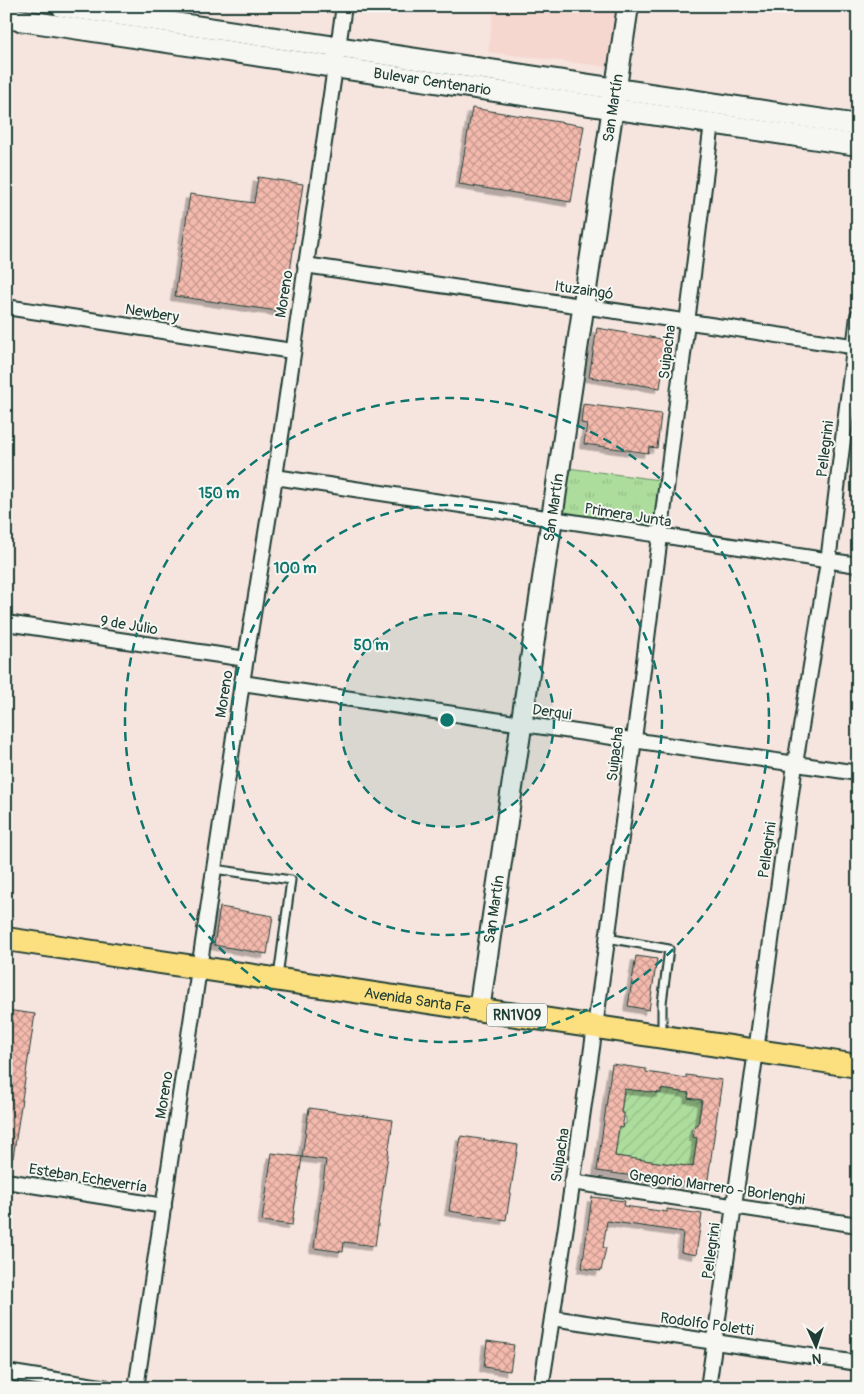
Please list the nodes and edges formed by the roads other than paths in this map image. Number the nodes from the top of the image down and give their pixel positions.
1 (61, 6) edge
2 (344, 6) edge
3 (628, 6) edge
4 (6, 18) edge
5 (337, 57) junction
6 (615, 99) junction
7 (712, 123) junction
8 (858, 126) edge
9 (858, 145) edge
10 (305, 265) junction
11 (6, 307) edge
12 (584, 307) junction
13 (858, 316) edge
14 (687, 322) junction
15 (856, 347) edge
16 (292, 351) junction
17 (275, 477) junction
18 (552, 520) junction
19 (660, 536) junction
20 (828, 562) junction
21 (858, 565) edge
22 (6, 623) edge
23 (246, 659) junction
24 (242, 683) junction
25 (522, 724) junction
26 (634, 740) junction
27 (795, 764) junction
28 (858, 773) edge
29 (214, 869) junction
30 (607, 938) junction
31 (6, 939) edge
32 (200, 968) junction
33 (278, 980) junction
34 (479, 1010) junction
35 (596, 1027) junction
36 (662, 1037) junction
37 (756, 1051) junction
38 (858, 1066) edge
39 (6, 1181) edge
40 (572, 1182) junction
41 (164, 1206) junction
42 (733, 1206) junction
43 (858, 1225) edge
44 (552, 1318) junction
45 (714, 1342) junction
46 (858, 1363) edge
47 (6, 1372) edge
48 (107, 1388) edge
49 (136, 1388) edge
50 (541, 1388) edge
51 (708, 1388) edge

1 - 5 main road, Bulevar Centenario
2 - 5 street, Moreno
3 - 6 main road, San Martín
4 - 5 main road, Bulevar Centenario
5 - 6 main road, Bulevar Centenario
5 - 10 street, Moreno
6 - 7 main road, Bulevar Centenario
6 - 8 main road, Bulevar Centenario
6 - 12 main road, San Martín
7 - 9 main road, Bulevar Centenario
7 - 14 street, Suipacha
10 - 12 street, Ituzaingó
10 - 16 street, Moreno
11 - 16 street, Newbery
12 - 14 street, Ituzaingó
12 - 18 main road, San Martín
13 - 15 street, Pellegrini
14 - 15 street, Ituzaingó
14 - 19 street, Suipacha
15 - 20 street, Pellegrini
16 - 17 street, Moreno
17 - 18 street, Primera Junta
17 - 23 street, Moreno
18 - 19 street, Primera Junta
18 - 25 main road, San Martín
19 - 20 street, Primera Junta
19 - 26 street, Suipacha
20 - 21 street, Primera Junta
20 - 27 street, Pellegrini
22 - 23 street, 9 de Julio
23 - 24 street, Moreno
24 - 25 street, Derqui
24 - 29 street, Moreno
25 - 26 street, Derqui
25 - 34 main road, San Martín
26 - 27 street, Derqui
26 - 30 street, Suipacha
27 - 28 street, Derqui
27 - 37 street, Pellegrini
29 - 32 street, Moreno
29 - 33 lane
30 - 35 street, Suipacha
30 - 36 lane
31 - 32 main road, Avenida Santa Fe / RN1V09
32 - 33 main road, Avenida Santa Fe / RN1V09
32 - 41 street, Moreno
33 - 34 main road, Avenida Santa Fe / RN1V09
34 - 35 main road, Avenida Santa Fe / RN1V09
35 - 36 main road, Avenida Santa Fe / RN1V09
35 - 40 street, Suipacha
36 - 37 main road, Avenida Santa Fe / RN1V09
37 - 38 main road, Avenida Santa Fe / RN1V09
37 - 42 street, Pellegrini
39 - 41 street, Esteban Echeverría
40 - 42 street, Gregorio Marrero - Borlenghi
40 - 44 street, Suipacha
41 - 49 street, Moreno
42 - 43 street, Gregorio Marrero - Borlenghi
42 - 45 street, Pellegrini
44 - 45 street, Rodolfo Poletti
44 - 50 street, Suipacha
45 - 46 street, Rodolfo Poletti
45 - 51 street, Pellegrini
47 - 48 street

